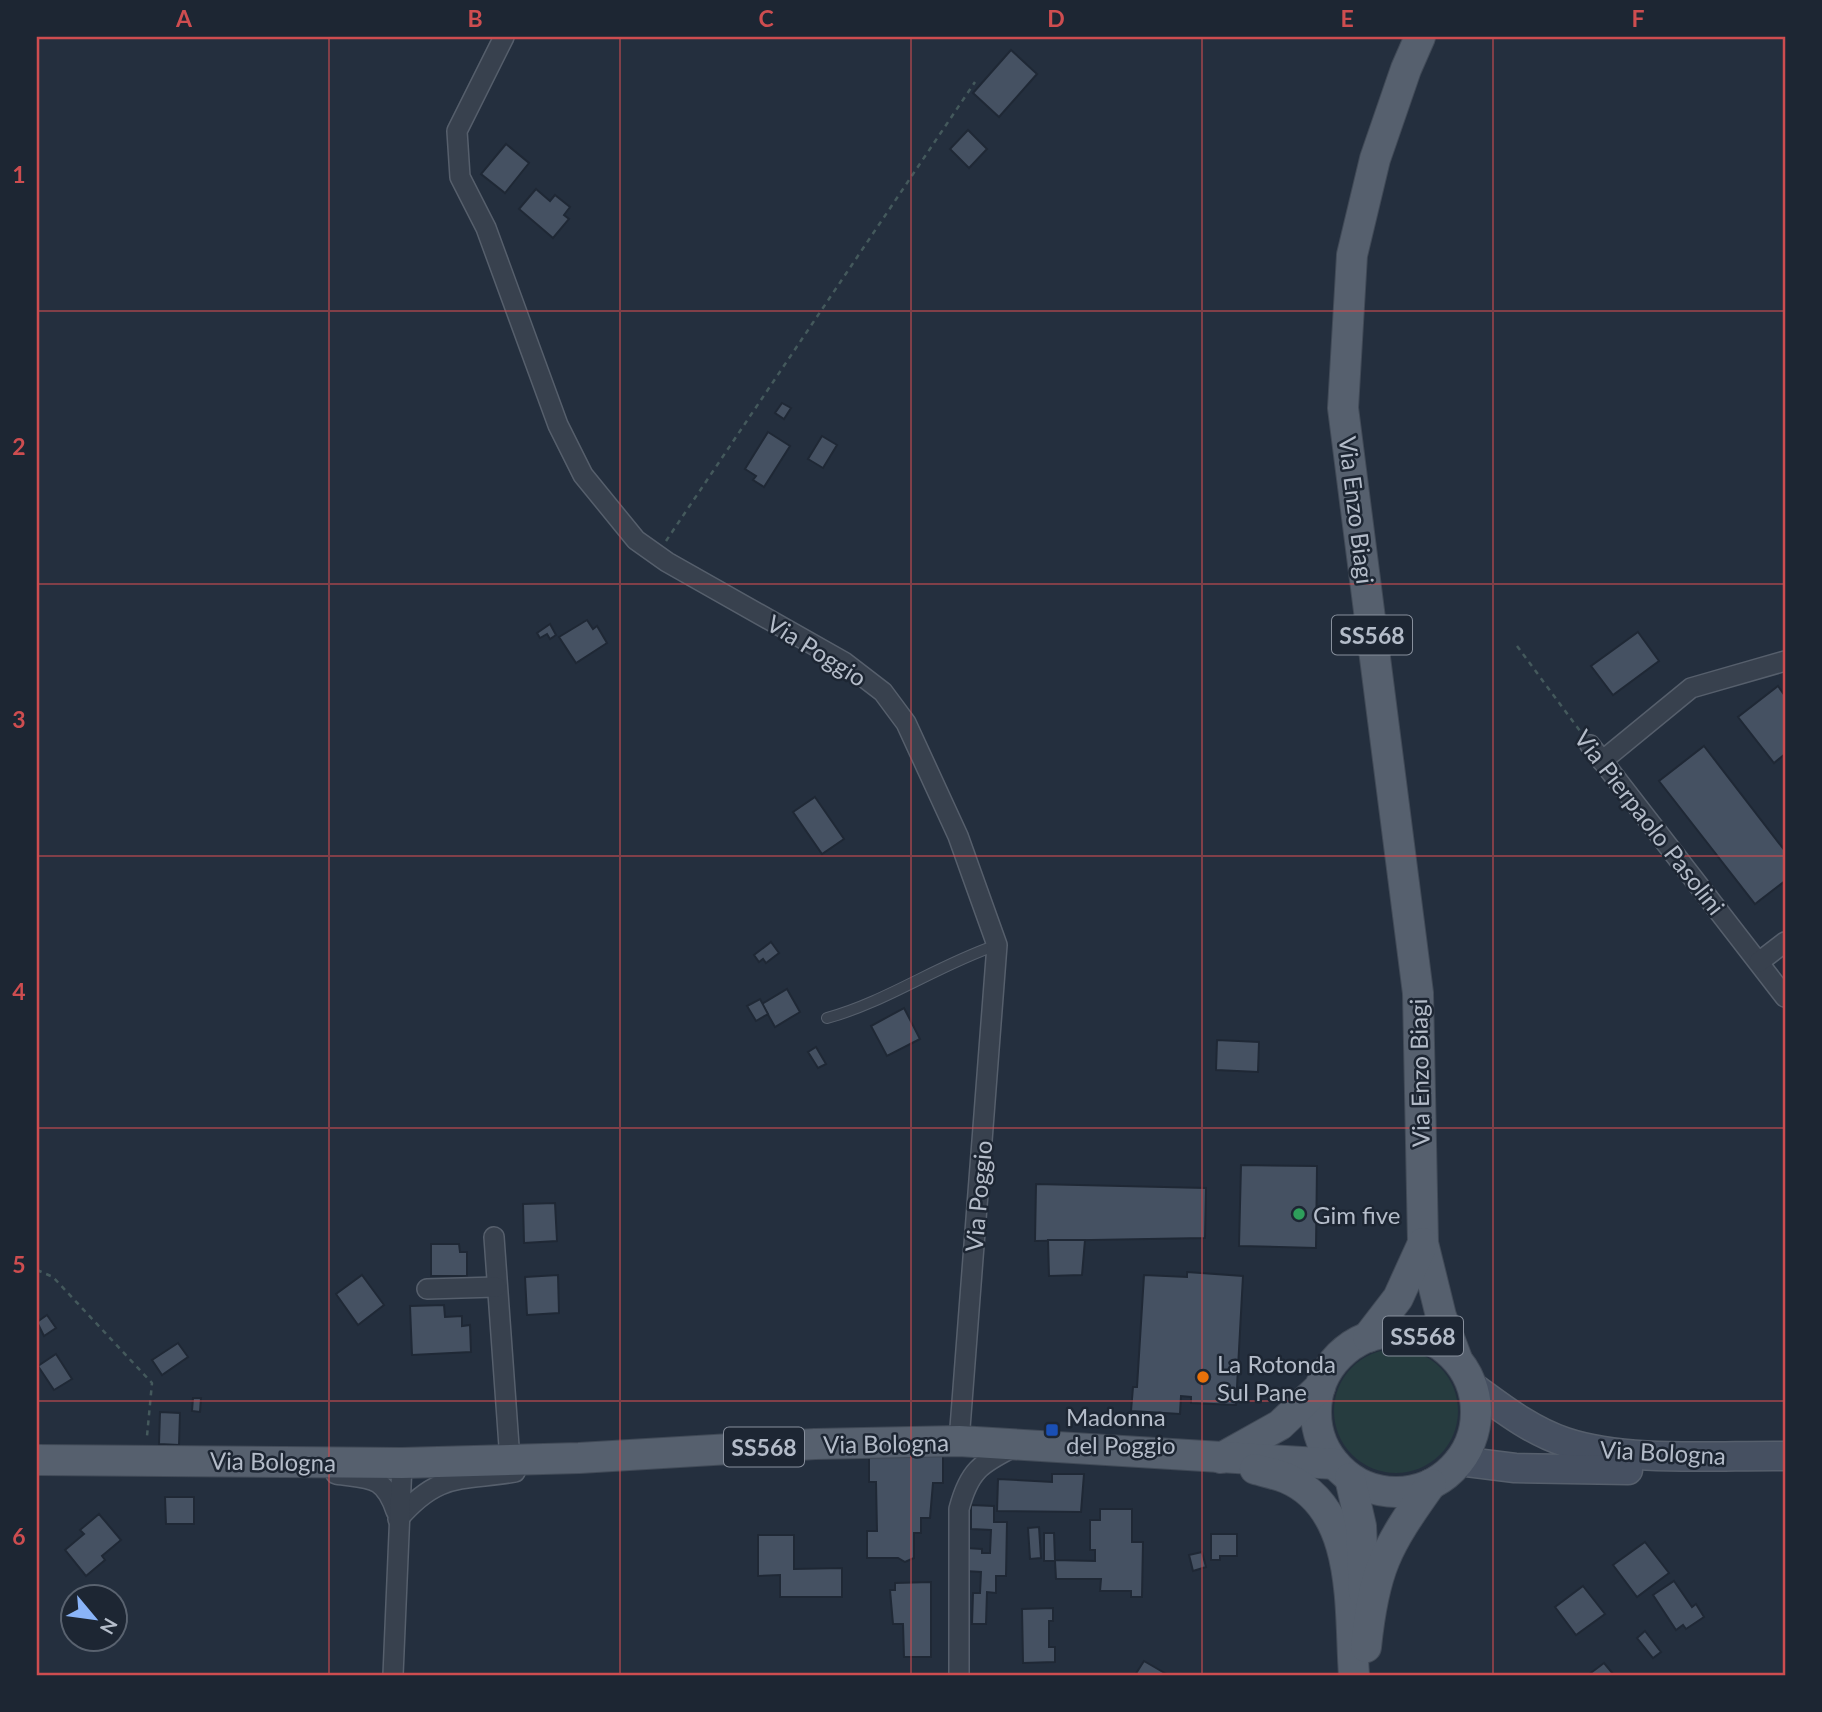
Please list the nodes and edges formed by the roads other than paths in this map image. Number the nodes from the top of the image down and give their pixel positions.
1 (504, 37) edge
2 (1420, 37) edge
3 (1785, 661) edge
4 (1590, 745) road end
5 (1602, 761) junction
6 (1785, 942) edge
7 (997, 945) junction
8 (1759, 962) junction
9 (1785, 997) edge
10 (827, 1018) dead end
11 (494, 1237) dead end
12 (1423, 1243) junction
13 (496, 1287) junction
14 (427, 1289) dead end
15 (1368, 1337) junction
16 (1457, 1359) junction
17 (1320, 1387) junction
18 (1473, 1387) junction
19 (959, 1441) junction
20 (1018, 1445) junction
21 (1785, 1457) edge
22 (579, 1458) junction
23 (1221, 1458) junction
24 (37, 1460) edge
25 (510, 1460) junction
26 (227, 1461) junction
27 (1460, 1461) junction
28 (402, 1463) junction
29 (1342, 1471) junction
30 (1785, 1474) edge
31 (1431, 1484) junction
32 (398, 1519) junction
33 (393, 1675) edge
34 (959, 1675) edge
35 (1354, 1675) edge
36 (1362, 1675) edge

1 - 7 street, Via Poggio
2 - 12 main road, Via Enzo Biagi / SS568
3 - 5 street
4 - 5 street, Via Pierpaolo Pasolini
5 - 8 street, Via Pierpaolo Pasolini
6 - 8 street
7 - 10 lane
7 - 19 street, Via Poggio
8 - 9 street, Via Pierpaolo Pasolini
11 - 13 street
12 - 15 main road, Via Enzo Biagi / SS568
12 - 16 main road, Via Enzo Biagi / SS568
13 - 14 street
13 - 25 street
15 - 16 main road, Via Bologna / SS568
15 - 17 main road, Via Bologna / SS568
16 - 18 main road, Via Bologna / SS568
17 - 23 main road, Via Bologna / SS568
17 - 29 main road, Via Bologna / SS568
18 - 21 main road, Via Bologna
18 - 27 main road, Via Bologna / SS568
19 - 20 main road, Via Bologna / SS568
19 - 22 main road, Via Bologna / SS568
20 - 23 main road, Via Bologna / SS568
20 - 34 street
22 - 25 main road, Via Bologna / SS568
22 - 32 street
23 - 29 main road, Via Bologna / SS568
23 - 35 main road
24 - 26 main road, Via Bologna / SS568
25 - 28 main road, Via Bologna / SS568
26 - 28 main road, Via Bologna / SS568
26 - 32 street
27 - 30 main road, Via Bologna
27 - 31 main road, Via Bologna / SS568
28 - 32 street
29 - 31 main road, Via Bologna / SS568
29 - 36 main road
31 - 36 main road
32 - 33 street

